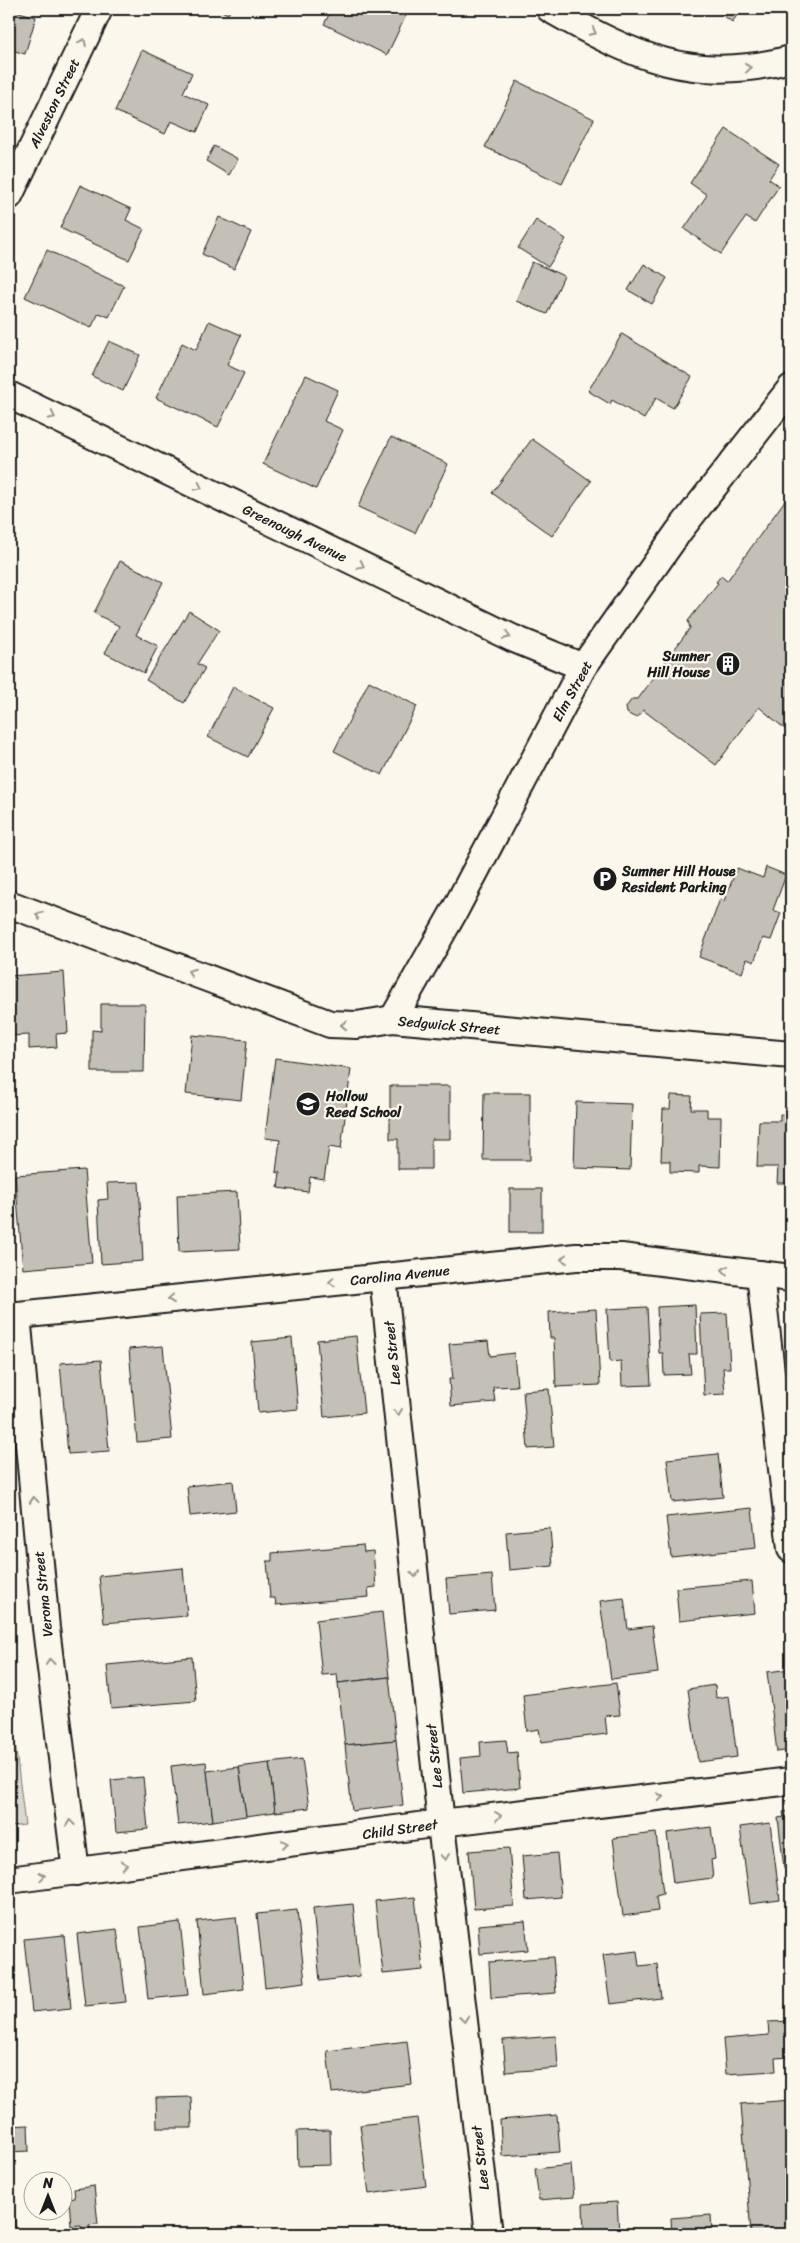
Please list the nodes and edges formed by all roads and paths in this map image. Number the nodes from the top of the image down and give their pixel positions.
1 (99, 9) edge
2 (550, 9) edge
3 (791, 59) edge
4 (9, 196) edge
5 (791, 388) edge
6 (9, 395) edge
7 (583, 667) junction
8 (9, 904) edge
9 (393, 1019) junction
10 (791, 1055) edge
11 (760, 1274) junction
12 (383, 1277) junction
13 (791, 1278) edge
14 (13, 1315) edge
15 (791, 1549) edge
16 (791, 1781) edge
17 (441, 1823) junction
18 (76, 1872) junction
19 (9, 1880) edge
20 (489, 2234) edge

4 -> 1 street, Alveston Street
2 -> 3 street
5 - 7 street, Elm Street
6 -> 7 street, Greenough Avenue
7 - 9 street, Elm Street
9 -> 8 street, Sedgwick Street
9 - 10 street, Sedgwick Street
11 -> 12 street, Carolina Avenue
11 - 13 street, Carolina Avenue
11 - 15 street
12 -> 14 street, Carolina Avenue
12 -> 17 street, Lee Street
18 -> 14 street, Verona Street
17 -> 16 street, Child Street
18 -> 17 street, Child Street
17 -> 20 street, Lee Street
19 -> 18 street, Child Street

